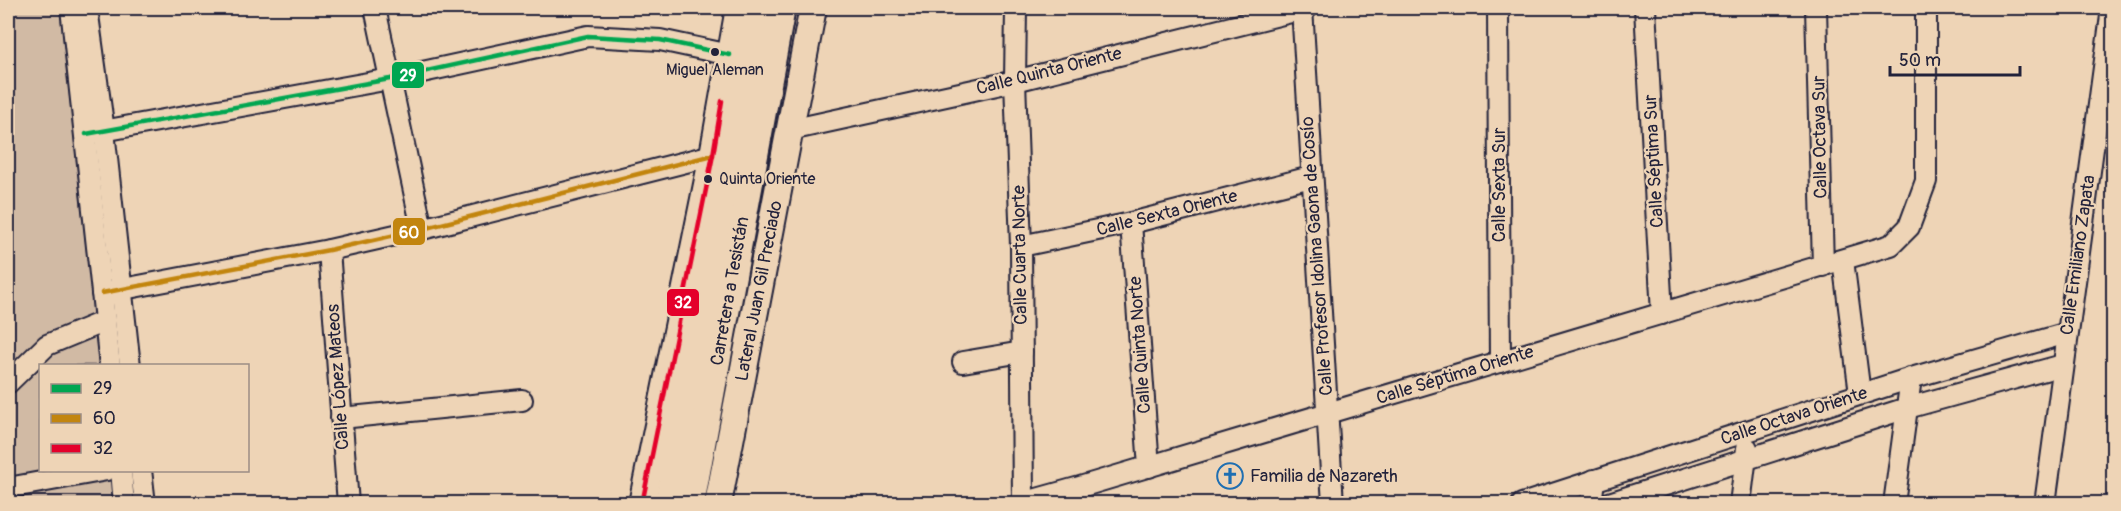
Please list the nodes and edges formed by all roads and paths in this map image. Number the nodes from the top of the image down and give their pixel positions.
1 (71, 8) edge
2 (87, 8) edge
3 (375, 8) edge
4 (739, 8) edge
5 (760, 8) edge
6 (782, 8) edge
7 (813, 8) edge
8 (1016, 8) edge
9 (1303, 8) edge
10 (1498, 8) edge
11 (1645, 8) edge
12 (1816, 8) edge
13 (1926, 8) edge
14 (2112, 8) edge
15 (730, 55) junction
16 (390, 79) junction
17 (1015, 81) junction
18 (790, 130) junction
19 (95, 133) junction
20 (713, 155) junction
21 (1311, 177) junction
22 (1131, 223) junction
23 (422, 229) junction
24 (1022, 246) junction
25 (328, 250) junction
26 (1843, 260) junction
27 (1823, 266) junction
28 (111, 290) junction
29 (1662, 314) junction
30 (105, 321) junction
31 (2067, 333) junction
32 (1022, 352) junction
33 (963, 362) dead end
34 (1500, 362) junction
35 (110, 364) edge
36 (130, 364) edge
37 (2062, 365) junction
38 (1911, 378) junction
39 (8, 383) edge
40 (1860, 394) junction
41 (522, 399) dead end
42 (1907, 408) junction
43 (1327, 414) junction
44 (341, 418) junction
45 (1749, 430) junction
46 (1746, 459) junction
47 (1149, 467) junction
48 (101, 472) edge
49 (121, 472) edge
50 (141, 472) edge
51 (1594, 480) junction
52 (8, 488) edge
53 (1080, 496) edge
54 (1021, 503) edge
55 (124, 504) edge
56 (145, 504) edge
57 (348, 504) edge
58 (642, 504) edge
59 (668, 504) edge
60 (691, 504) edge
61 (718, 504) edge
62 (1333, 504) edge
63 (1522, 504) edge
64 (1591, 504) edge
65 (1606, 504) edge
66 (1740, 504) edge
67 (1894, 504) edge
68 (2045, 504) edge

1 - 19 street
2 - 19 street
3 - 16 street
4 - 15 main road
5 - 59 main road, Carretera a Tesistán
6 - 60 main road, Carretera a Tesistán
7 - 18 main road, Lateral Juan Gil Preciado
8 - 17 street, Calle Cuarta Norte
9 - 17 street, Calle Quinta Oriente
9 - 21 street, Calle Profesor Idolina Gaona de Cosío
10 - 34 street, Calle Sexta Sur
11 - 29 street, Calle Séptima Sur
12 - 27 street, Calle Octava Sur
13 - 26 street, Calle Séptima Oriente
14 - 31 street, Calle Emiliano Zapata
15 - 16 street
15 - 20 main road
16 - 19 street
16 - 23 street
17 - 18 street, Calle Quinta Oriente
17 - 24 street, Calle Cuarta Norte
18 - 61 main road, Lateral Juan Gil Preciado
19 - 28 street
20 - 23 street
20 - 58 main road
21 - 22 street, Calle Sexta Oriente
21 - 43 street, Calle Profesor Idolina Gaona de Cosío
22 - 24 street, Calle Sexta Oriente
22 - 47 street, Calle Quinta Norte
23 - 25 street
24 - 32 street, Calle Cuarta Norte
25 - 28 street
25 - 44 street, Calle López Mateos
26 - 27 street, Calle Séptima Oriente
26 - 40 street
27 - 29 street, Calle Séptima Oriente
28 - 30 street
28 - 36 street
29 - 34 street, Calle Séptima Oriente
30 - 35 street
30 - 39 street
31 - 37 street, Calle Emiliano Zapata
31 - 38 street, Calle Octava Oriente
32 - 33 street
32 - 54 street, Calle Cuarta Norte
34 - 43 street, Calle Séptima Oriente
37 - 42 street, Calle Octava Oriente
37 - 68 street, Calle Emiliano Zapata
38 - 40 street, Calle Octava Oriente
38 - 42 street
40 - 45 street, Calle Octava Oriente
41 - 44 street
42 - 46 street, Calle Octava Oriente
42 - 67 street
43 - 47 street, Calle Séptima Oriente
43 - 62 street, Calle Profesor Idolina Gaona de Cosío
44 - 57 street, Calle López Mateos
45 - 46 street
45 - 51 street, Calle Octava Oriente
46 - 65 street, Calle Octava Oriente
46 - 66 street
47 - 53 street, Calle Séptima Oriente
48 - 52 street
49 - 55 street
50 - 56 street
51 - 63 street, Calle Octava Oriente
51 - 64 street
53 - 54 street, Calle Séptima Oriente

